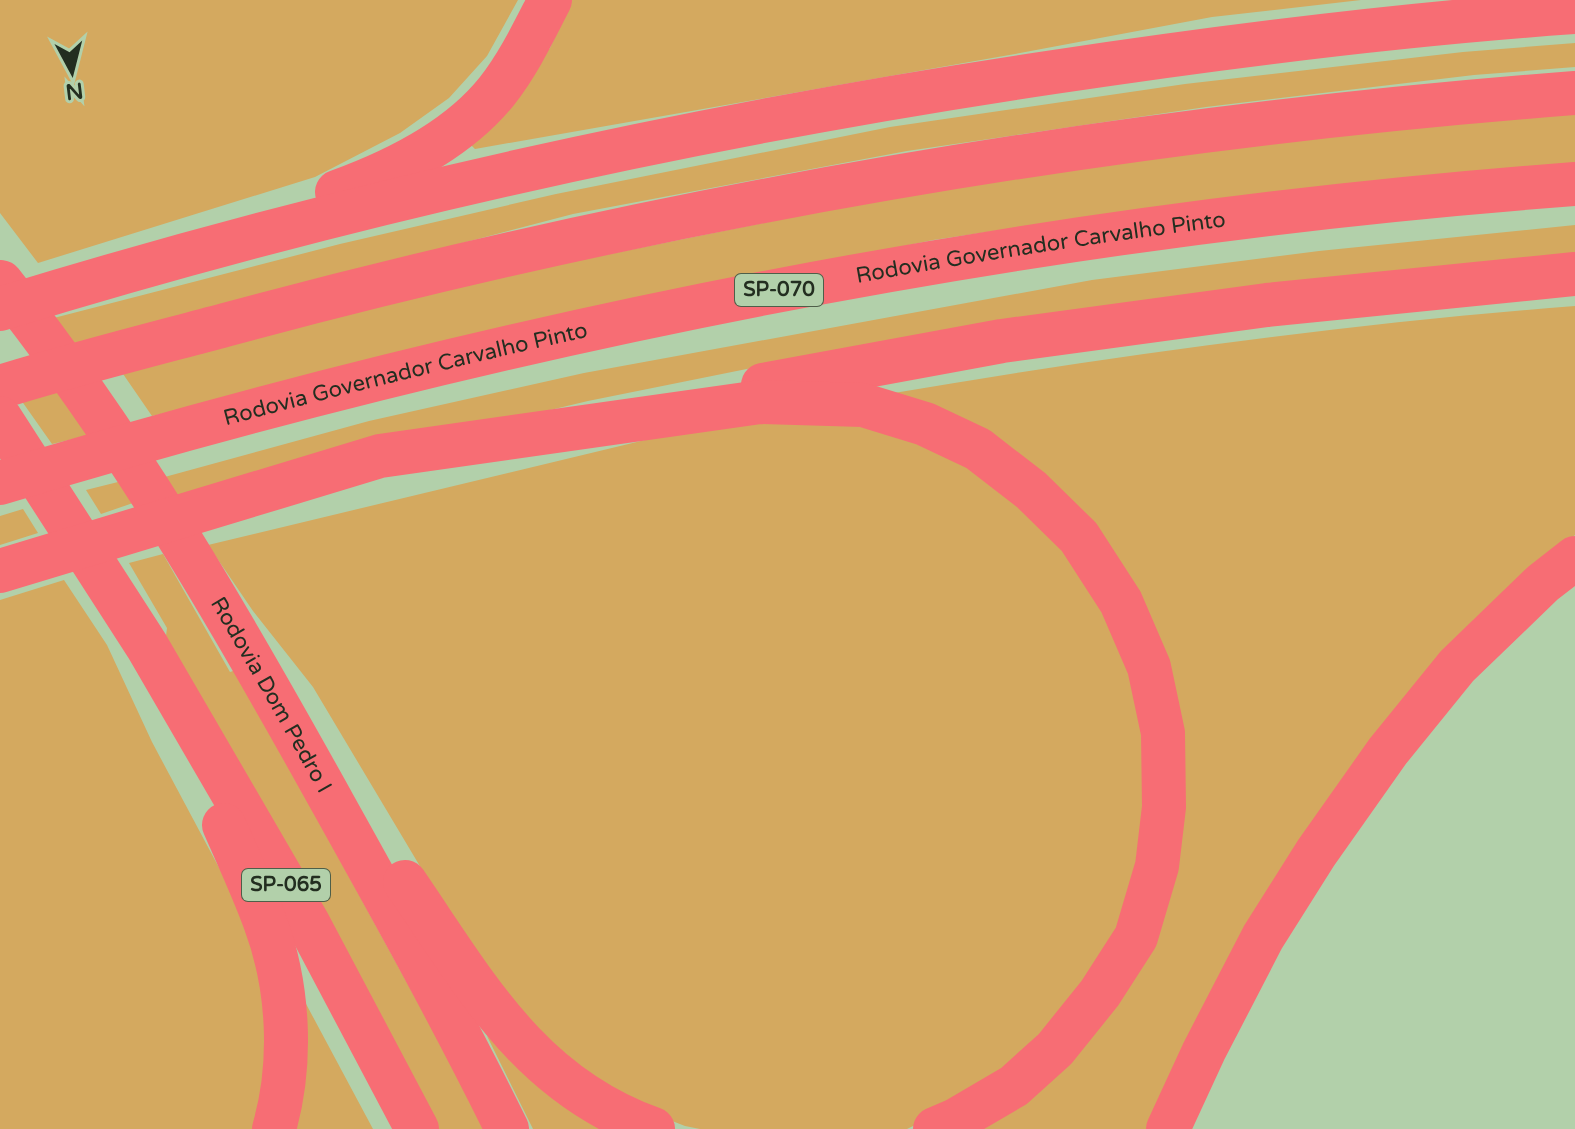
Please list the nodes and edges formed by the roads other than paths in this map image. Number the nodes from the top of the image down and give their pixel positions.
1 (550, 0) edge
2 (1575, 12) edge
3 (1575, 93) edge
4 (1575, 184) edge
5 (1575, 274) edge
6 (107, 276) junction
7 (0, 280) edge
8 (0, 309) edge
9 (0, 387) edge
10 (0, 418) edge
11 (561, 429) junction
12 (0, 483) edge
13 (1575, 558) edge
14 (0, 571) edge
15 (240, 639) junction
16 (147, 646) junction
17 (274, 1129) edge
18 (417, 1129) edge
19 (507, 1129) edge
20 (653, 1129) edge
21 (935, 1129) edge
22 (1168, 1129) edge

1 - 6 highway
2 - 6 highway
3 - 9 highway
4 - 12 highway, Rodovia Governador Carvalho Pinto / SP-070
5 - 11 highway
6 - 8 highway
7 - 15 highway, Rodovia Dom Pedro I
10 - 16 highway, SP-065
11 - 14 highway
11 - 21 highway
13 - 22 highway
15 - 19 highway, Rodovia Dom Pedro I
15 - 20 highway
16 - 17 highway
16 - 18 highway, SP-065

